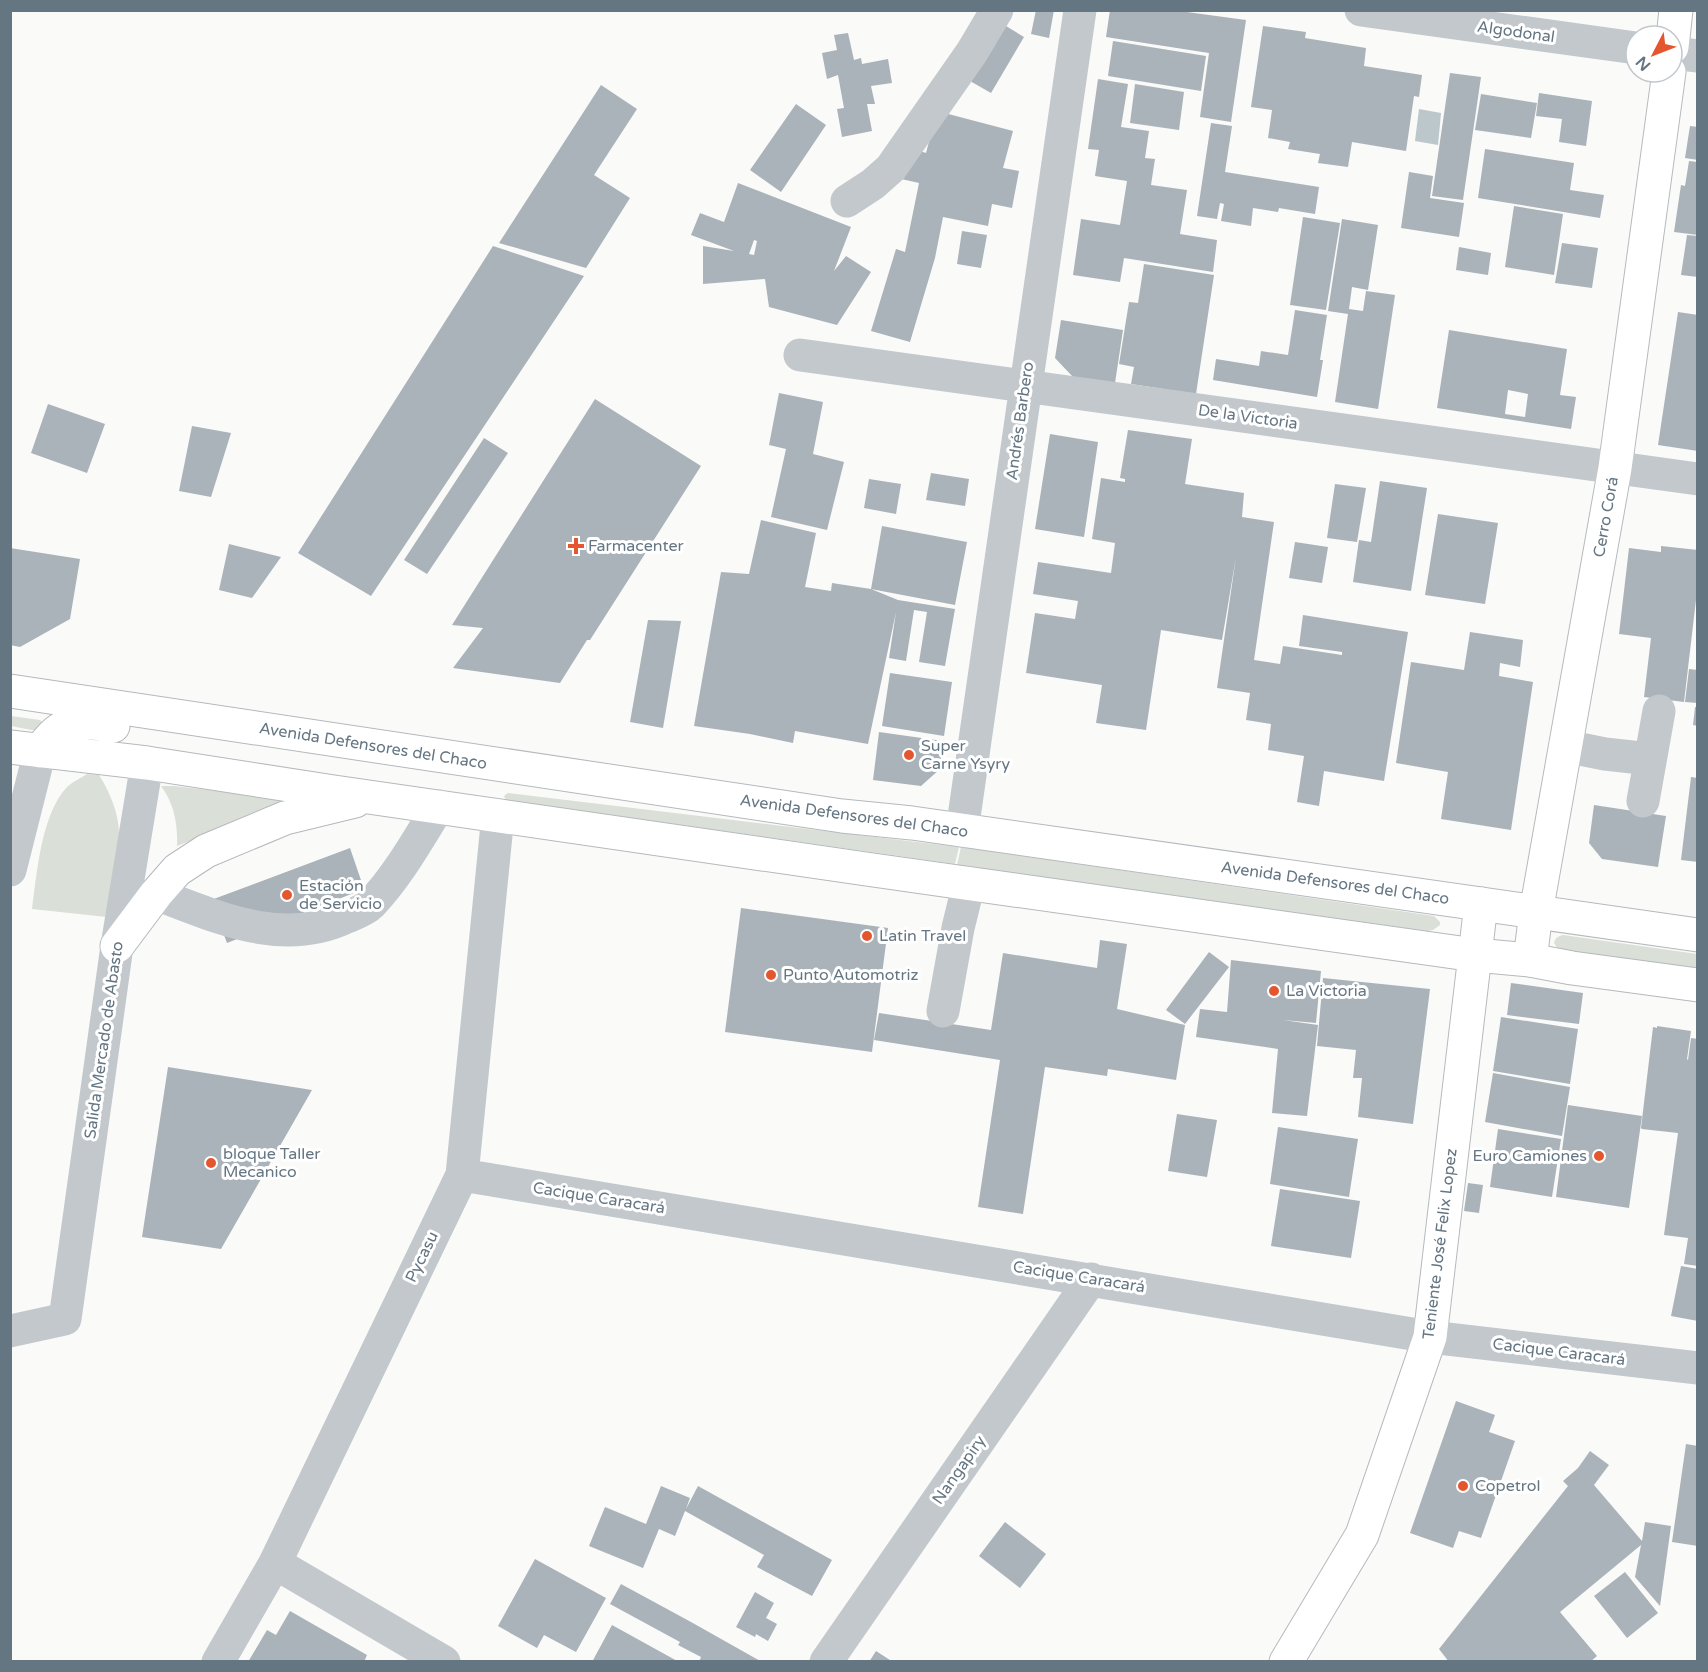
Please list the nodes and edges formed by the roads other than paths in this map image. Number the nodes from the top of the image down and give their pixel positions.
1 (997, 10) edge
2 (1080, 10) edge
3 (1361, 10) edge
4 (1624, 46) edge
5 (1667, 84) edge
6 (847, 201) dead end
7 (800, 355) dead end
8 (1025, 387) junction
9 (1614, 468) junction
10 (1698, 479) edge
11 (10, 691) edge
12 (1659, 711) dead end
13 (137, 720) junction
14 (1566, 746) junction
15 (25, 749) edge
16 (1650, 759) junction
17 (147, 763) junction
18 (372, 797) junction
19 (1643, 801) dead end
20 (440, 806) junction
21 (498, 815) junction
22 (962, 831) junction
23 (10, 870) edge
24 (969, 883) junction
25 (156, 894) junction
26 (1481, 904) junction
27 (1536, 912) junction
28 (1698, 935) edge
29 (117, 946) junction
30 (1476, 955) junction
31 (1530, 960) junction
32 (1698, 986) edge
33 (943, 1011) dead end
34 (462, 1175) junction
35 (1091, 1279) junction
36 (10, 1332) edge
37 (1430, 1337) junction
38 (1698, 1368) edge
39 (274, 1563) junction
40 (218, 1662) edge
41 (444, 1662) edge
42 (826, 1662) edge
43 (1286, 1662) edge

1 - 6 street
2 - 8 street, Andrés Barbero
3 - 4 street, Algodonal
5 - 9 main road, Cerro Corá
7 - 8 street, De la Victoria
8 - 9 street, De la Victoria
8 - 22 street, Andrés Barbero
9 - 10 street, De la Victoria
9 - 14 main road, Cerro Corá
11 - 13 main road, Avenida Defensores del Chaco
12 - 16 street
13 - 15 main road
13 - 17 main road
13 - 22 main road, Avenida Defensores del Chaco
14 - 16 street
14 - 27 main road, Cerro Corá
15 - 17 main road
15 - 23 street
16 - 19 street
17 - 18 main road
17 - 29 street, Salida Mercado de Abasto
18 - 20 main road
18 - 25 main road
20 - 21 main road
20 - 25 street
21 - 24 main road
21 - 34 street, Pycasu
22 - 26 main road, Avenida Defensores del Chaco
24 - 30 main road
24 - 33 street
25 - 29 main road
26 - 27 main road, Avenida Defensores del Chaco
26 - 30 main road, Teniente José Felix Lopez
27 - 28 main road, Avenida Defensores del Chaco
27 - 31 main road, Cerro Corá
29 - 36 street, Salida Mercado de Abasto
30 - 31 main road
30 - 37 main road, Teniente José Felix Lopez
31 - 32 main road
34 - 35 street, Cacique Caracará
34 - 39 street, Pycasu
35 - 37 street, Cacique Caracará
35 - 42 street, Nangapiry
37 - 38 street, Cacique Caracará
37 - 43 main road, Teniente José Felix Lopez
39 - 40 street, Pycasu
39 - 41 street

